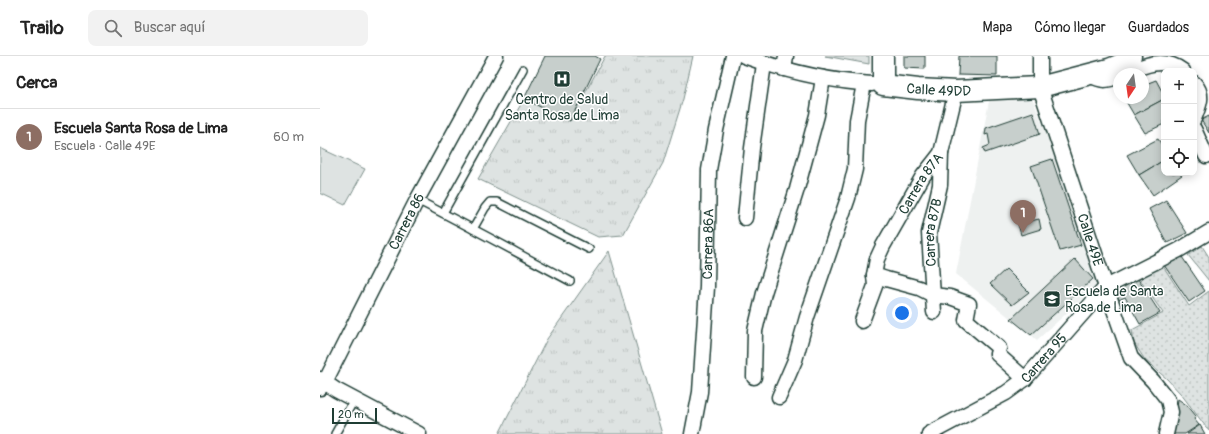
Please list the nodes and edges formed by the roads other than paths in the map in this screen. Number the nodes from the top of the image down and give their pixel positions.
1 (496, 56) edge
2 (733, 56) edge
3 (744, 56) edge
4 (883, 56) edge
5 (1040, 56) edge
6 (1132, 56) edge
7 (785, 63) edge
8 (764, 64) junction
9 (1138, 68) edge
10 (1180, 68) edge
11 (523, 69) dead end
12 (1090, 75) junction
13 (823, 78) junction
14 (1113, 79) edge
15 (873, 84) junction
16 (1197, 86) edge
17 (1040, 87) junction
18 (956, 91) junction
19 (1197, 110) edge
20 (1197, 136) edge
21 (941, 153) junction
22 (1206, 156) dead end
23 (417, 200) junction
24 (443, 213) junction
25 (745, 218) dead end
26 (473, 229) junction
27 (1209, 232) edge
28 (589, 249) dead end
29 (874, 275) junction
30 (570, 281) dead end
31 (1106, 287) junction
32 (933, 295) junction
33 (934, 312) dead end
34 (862, 321) dead end
35 (754, 377) dead end
36 (1025, 379) junction
37 (322, 383) edge
38 (779, 397) dead end
39 (354, 400) junction
40 (335, 434) edge
41 (419, 434) edge
42 (692, 434) edge
43 (929, 434) edge
44 (1166, 434) edge

1 - 23 street, Carrera 86
2 - 42 street, Carrera 86A
3 - 8 street, Calle 49DD
4 - 15 street
5 - 17 street, Calle 49E
6 - 12 street, Calle 49DD
7 - 8 street, Calle 49DD
7 - 13 street, Calle 49DD
8 - 25 street
9 - 10 street
11 - 24 lane
12 - 14 street
12 - 17 street, Calle 49DD
13 - 15 street, Calle 49DD
13 - 35 street
15 - 18 street, Calle 49DD
15 - 38 street
16 - 19 street
17 - 18 street, Calle 49DD
17 - 31 street, Calle 49E
18 - 21 street, Carrera 87A
20 - 22 street
21 - 29 street, Carrera 87A
21 - 32 street, Carrera 87B
23 - 24 lane
23 - 37 street, Carrera 86
24 - 26 lane
26 - 28 lane
26 - 30 lane
27 - 31 street, Carrera 95
29 - 32 street
29 - 34 street, Carrera 87A
31 - 36 street, Carrera 95
31 - 44 street, Calle 49E
32 - 33 street, Carrera 87B
32 - 36 street
36 - 43 street, Carrera 95
37 - 39 street
39 - 40 lane
39 - 41 street

